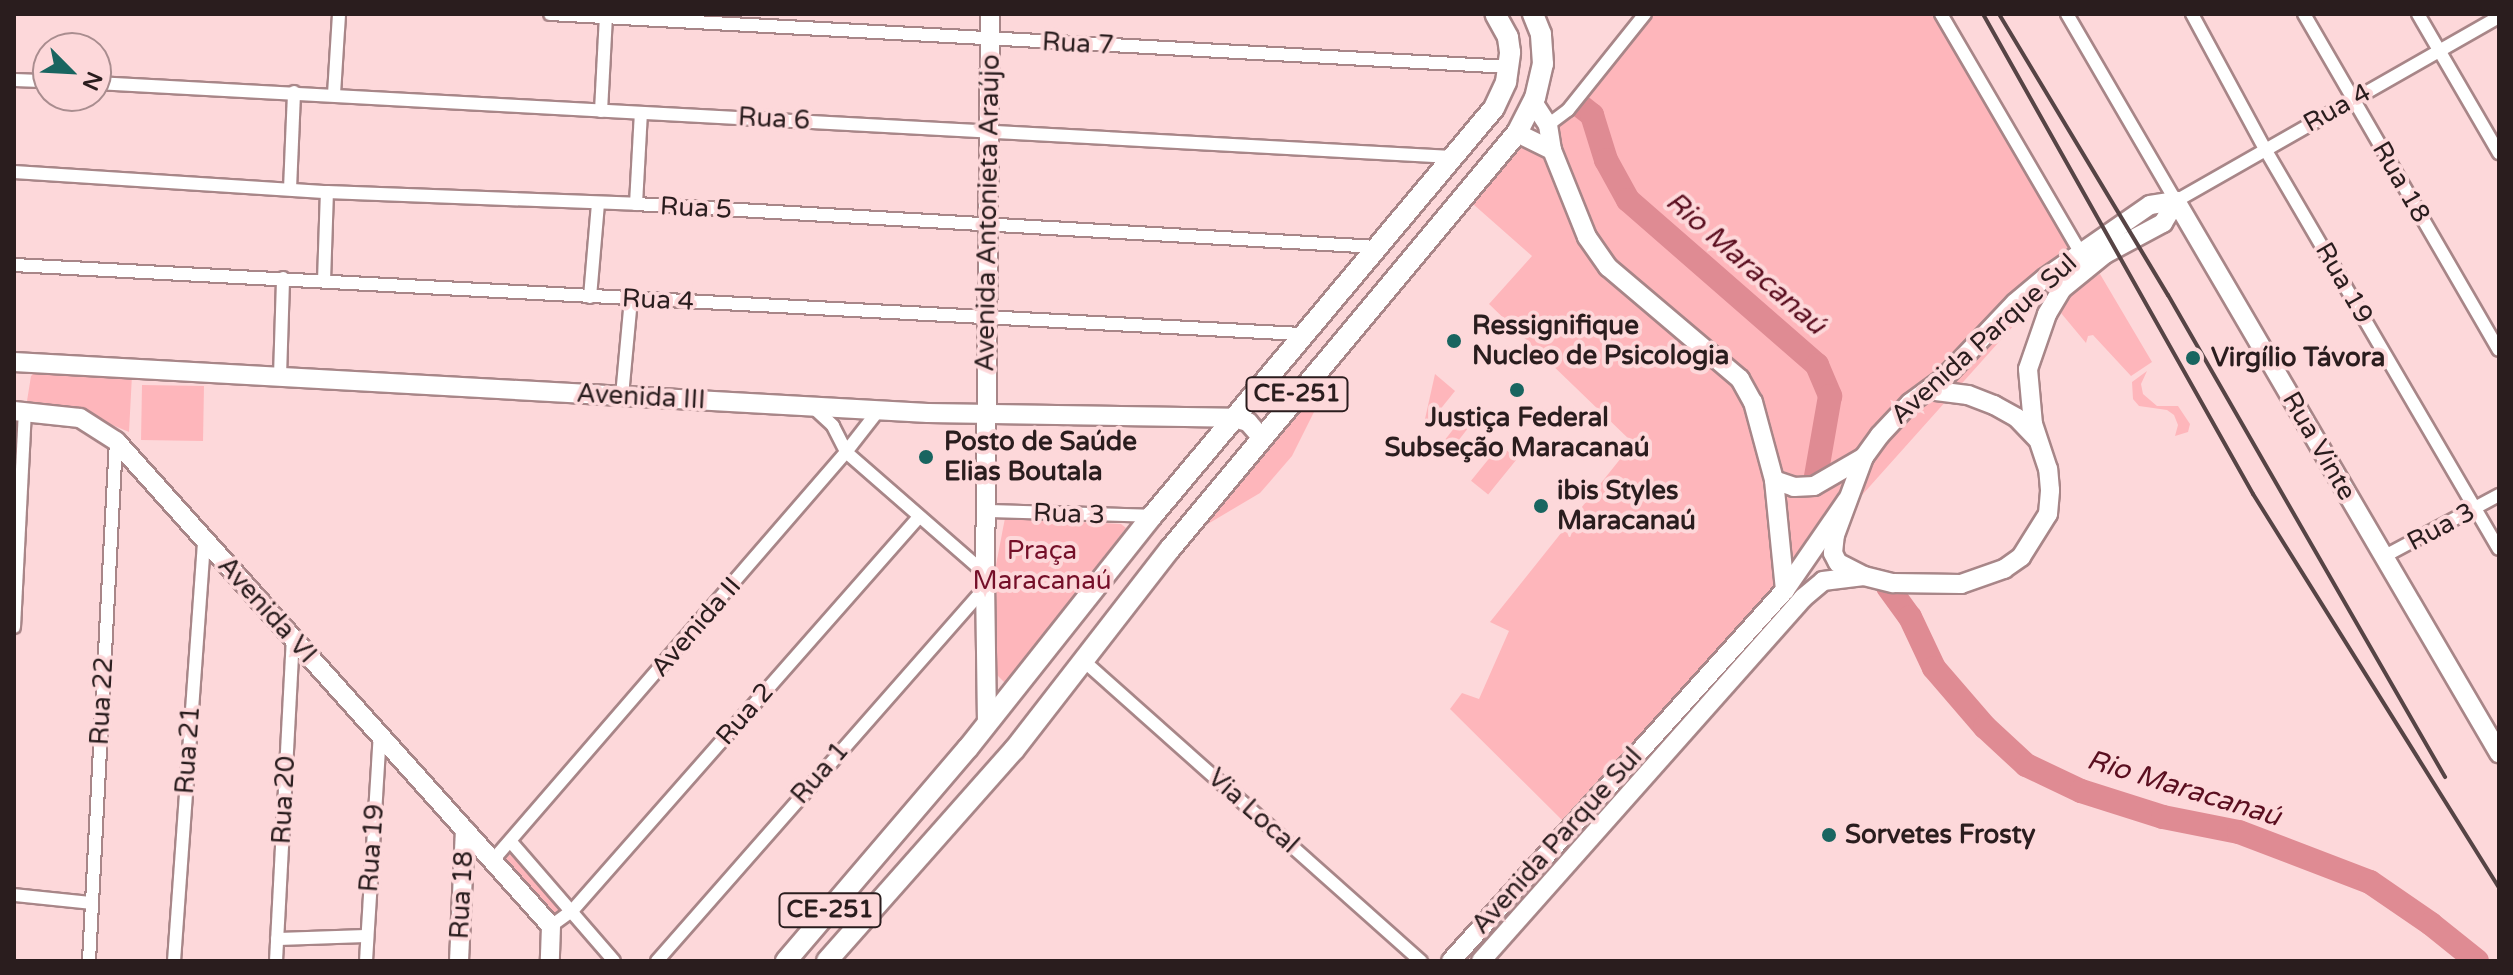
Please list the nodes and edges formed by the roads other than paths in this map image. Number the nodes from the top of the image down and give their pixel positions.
1 (339, 14) edge
2 (550, 14) edge
3 (990, 14) edge
4 (1495, 14) edge
5 (1533, 14) edge
6 (1645, 14) edge
7 (1941, 14) edge
8 (2067, 14) edge
9 (2192, 14) edge
10 (2304, 14) edge
11 (2418, 14) edge
12 (646, 16) edge
13 (606, 17) junction
14 (2499, 17) edge
15 (990, 39) junction
16 (2439, 51) junction
17 (1510, 67) junction
18 (112, 84) edge
19 (294, 92) junction
20 (334, 94) junction
21 (2353, 100) junction
22 (1533, 102) junction
23 (601, 111) junction
24 (641, 113) junction
25 (1548, 125) junction
26 (991, 130) junction
27 (1517, 133) junction
28 (2265, 149) junction
29 (1552, 150) junction
30 (2499, 153) edge
31 (1452, 157) junction
32 (14, 172) edge
33 (290, 189) junction
34 (327, 192) junction
35 (2176, 201) junction
36 (598, 204) junction
37 (636, 204) junction
38 (989, 225) junction
39 (1388, 235) junction
40 (1417, 249) junction
41 (2080, 252) junction
42 (14, 265) edge
43 (283, 278) junction
44 (324, 281) junction
45 (590, 297) junction
46 (631, 299) junction
47 (988, 317) junction
48 (1302, 334) junction
49 (2499, 350) edge
50 (14, 364) edge
51 (280, 376) junction
52 (1928, 390) junction
53 (622, 396) junction
54 (813, 407) junction
55 (19, 411) edge
56 (878, 411) junction
57 (986, 413) junction
58 (1233, 418) junction
59 (1261, 437) junction
60 (116, 441) junction
61 (2040, 443) junction
62 (846, 452) junction
63 (1864, 457) junction
64 (1774, 480) junction
65 (2499, 495) edge
66 (1847, 500) junction
67 (2476, 509) junction
68 (987, 511) junction
69 (1152, 516) junction
70 (918, 518) junction
71 (204, 538) junction
72 (2499, 549) edge
73 (2383, 557) junction
74 (1864, 576) junction
75 (985, 580) junction
76 (1785, 590) junction
77 (14, 627) edge
78 (293, 639) junction
79 (1085, 662) junction
80 (987, 723) junction
81 (380, 735) junction
82 (2499, 753) edge
83 (465, 830) junction
84 (511, 842) junction
85 (873, 858) junction
86 (494, 859) junction
87 (897, 880) junction
88 (847, 890) junction
89 (14, 895) edge
90 (92, 903) junction
91 (572, 911) junction
92 (870, 911) junction
93 (551, 926) junction
94 (367, 936) junction
95 (277, 939) junction
96 (89, 961) edge
97 (174, 961) edge
98 (276, 961) edge
99 (366, 961) edge
100 (459, 961) edge
101 (550, 961) edge
102 (614, 961) edge
103 (657, 961) edge
104 (786, 961) edge
105 (827, 961) edge
106 (1421, 961) edge
107 (1451, 961) edge
108 (1481, 961) edge

1 - 20 street
2 - 13 street, Rua 7
3 - 15 street, Avenida Antonieta Araújo
4 - 17 main road
5 - 22 main road, CE-251
6 - 25 street
7 - 41 street
8 - 35 street, Rua Vinte
9 - 28 street, Rua 19
10 - 21 street, Rua 18
11 - 16 street
12 - 13 street, Rua 7
12 - 15 street, Rua 7
13 - 23 street
14 - 16 street, Rua 4
15 - 17 street, Rua 7
15 - 26 street, Avenida Antonieta Araújo
16 - 21 street, Rua 4
16 - 30 street
17 - 31 main road, CE-251
18 - 19 street, Rua 6
19 - 20 street, Rua 6
19 - 33 street
20 - 23 street, Rua 6
21 - 28 street, Rua 4
21 - 49 street, Rua 18
22 - 25 street
22 - 27 main road, CE-251
23 - 24 street, Rua 6
24 - 26 street, Rua 6
24 - 37 street
25 - 29 street
26 - 31 street, Rua 6
26 - 38 street, Avenida Antonieta Araújo
27 - 29 street
27 - 40 main road, CE-251
28 - 35 street, Rua 4
28 - 67 street, Rua 19
29 - 64 street
31 - 39 main road, CE-251
32 - 33 street, Rua 5
33 - 34 street, Rua 5
34 - 36 street, Rua 5
34 - 44 street
35 - 41 street, Avenida Parque Sul
35 - 61 street, Avenida Parque Sul
35 - 73 street, Rua Vinte
36 - 37 street, Rua 5
36 - 45 street
37 - 38 street, Rua 5
38 - 39 street, Rua 5
38 - 47 street, Avenida Antonieta Araújo
39 - 40 main road
39 - 48 main road, CE-251
40 - 59 main road, CE-251
41 - 52 street, Avenida Parque Sul
42 - 43 street, Rua 4
43 - 44 street, Rua 4
43 - 51 street
44 - 45 street, Rua 4
45 - 46 street, Rua 4
46 - 47 street, Rua 4
46 - 53 street
47 - 48 street, Rua 4
47 - 57 street, Avenida Antonieta Araújo
48 - 58 main road, CE-251
50 - 51 street, Avenida III
51 - 53 street, Avenida III
52 - 61 street
52 - 63 street, Avenida Parque Sul
53 - 54 street, Avenida III
54 - 56 street, Avenida III
54 - 62 street
55 - 60 street, Avenida VI
55 - 77 street
56 - 57 street, Avenida III
56 - 62 street, Avenida II
57 - 58 street, Avenida III
57 - 68 street, Avenida Antonieta Araújo
58 - 59 street
58 - 69 main road, CE-251
59 - 79 main road, CE-251
60 - 71 street, Avenida VI
60 - 90 street, Rua 22
61 - 74 street, Avenida Parque Sul
62 - 70 street
62 - 84 street, Avenida II
63 - 64 street
63 - 66 street, Avenida Parque Sul
64 - 76 street
65 - 67 street, Rua 3
66 - 74 street, Avenida Parque Sul
66 - 76 street, Avenida Parque Sul
67 - 72 street, Rua 19
67 - 73 street, Rua 3
68 - 69 street, Rua 3
68 - 75 street, Avenida Antonieta Araújo
69 - 80 main road, CE-251
70 - 75 street
70 - 91 street, Rua 2
71 - 78 street, Avenida VI
71 - 97 street, Rua 21
73 - 82 street, Rua Vinte
74 - 108 street, Avenida Parque Sul
75 - 80 street, Avenida Antonieta Araújo
75 - 103 street, Rua 1
76 - 107 street, Avenida Parque Sul
78 - 81 street, Avenida VI
78 - 95 street, Rua 20
79 - 87 main road, CE-251
79 - 106 street, Via Local
80 - 85 main road, CE-251
81 - 83 street, Avenida VI
81 - 94 street, Rua 19
83 - 86 street, Avenida VI
83 - 100 street, Rua 18
84 - 86 street, Avenida II
84 - 91 street
85 - 87 main road
85 - 88 main road, CE-251
86 - 93 street, Avenida VI
87 - 92 main road, CE-251
88 - 92 main road
88 - 104 main road, CE-251
89 - 90 street
90 - 96 street, Rua 22
91 - 93 street, Rua 2
91 - 102 street
92 - 105 main road, CE-251
93 - 101 street
94 - 95 street
94 - 99 street, Rua 19
95 - 98 street, Rua 20

